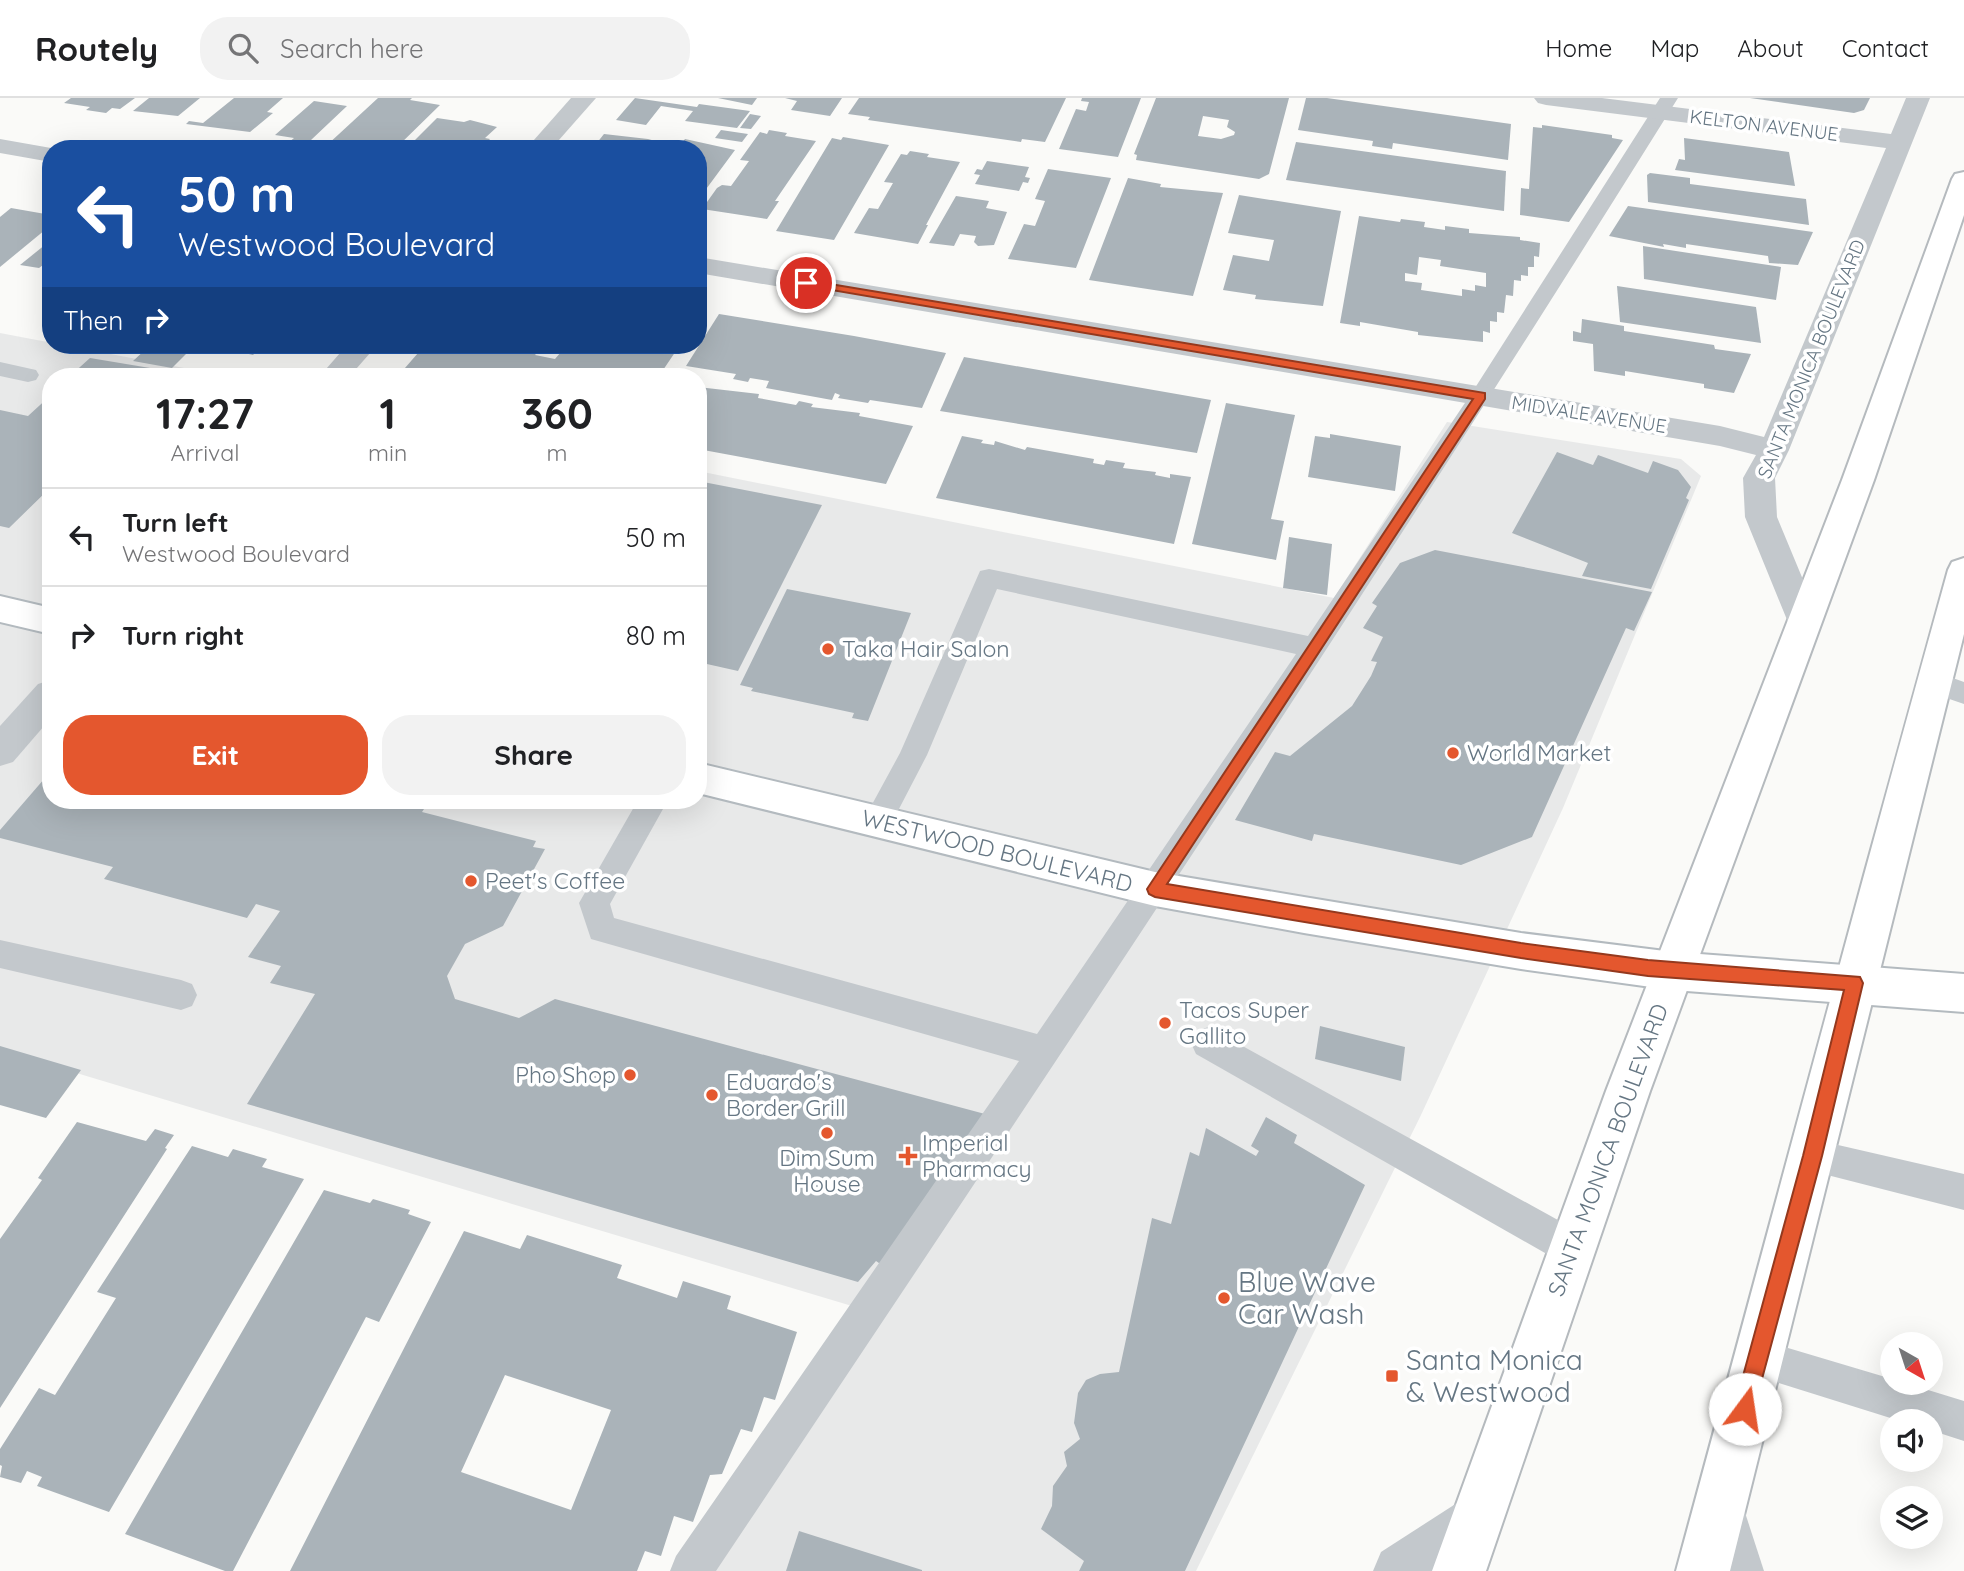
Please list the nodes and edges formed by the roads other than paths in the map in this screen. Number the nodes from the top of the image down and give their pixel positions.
1 (584, 98) edge
2 (1546, 98) edge
3 (1918, 98) edge
4 (1664, 105) edge
5 (546, 140) edge
6 (1898, 142) junction
7 (0, 146) edge
8 (42, 153) edge
9 (1964, 179) edge
10 (707, 267) edge
11 (355, 354) edge
12 (341, 368) edge
13 (0, 369) edge
14 (28, 375) dead end
15 (1481, 396) junction
16 (1774, 450) junction
17 (1964, 570) edge
18 (0, 609) edge
19 (1959, 610) edge
20 (42, 619) edge
21 (1804, 623) junction
22 (1315, 649) junction
23 (1949, 687) edge
24 (42, 704) edge
25 (0, 751) edge
26 (707, 780) edge
27 (648, 809) edge
28 (878, 821) junction
29 (1155, 889) junction
30 (0, 954) edge
31 (1673, 971) junction
32 (1854, 983) junction
33 (1964, 993) edge
34 (181, 995) dead end
35 (1208, 1043) dead end
36 (1044, 1052) junction
37 (1812, 1156) junction
38 (1964, 1192) edge
39 (1572, 1248) junction
40 (1758, 1358) junction
41 (1964, 1421) edge
42 (1719, 1510) junction
43 (1476, 1522) junction
44 (691, 1571) edge
45 (1400, 1571) edge
46 (1460, 1571) edge
47 (1703, 1571) edge
48 (1737, 1571) edge

1 - 5 street
2 - 4 street, KELTON AVENUE
3 - 6 street, SANTA MONICA BOULEVARD
4 - 6 street, KELTON AVENUE
4 - 15 lane
6 - 16 street, SANTA MONICA BOULEVARD
7 - 8 street
9 - 21 main road, SANTA MONICA BOULEVARD
10 - 15 street, MIDVALE AVENUE
11 - 12 street
13 - 14 lane
15 - 16 street, MIDVALE AVENUE
15 - 22 lane
16 - 21 street, SANTA MONICA BOULEVARD
17 - 19 main road
18 - 20 main road
19 - 23 main road
21 - 31 main road, SANTA MONICA BOULEVARD
22 - 28 lane
22 - 29 lane
23 - 32 main road
24 - 25 street
26 - 28 main road, WESTWOOD BOULEVARD
27 - 36 lane
28 - 29 main road, WESTWOOD BOULEVARD
29 - 31 main road, WESTWOOD BOULEVARD
29 - 36 lane
30 - 34 lane
31 - 32 main road, WESTWOOD BOULEVARD
31 - 39 main road, SANTA MONICA BOULEVARD
32 - 33 main road, WESTWOOD BOULEVARD
32 - 37 main road
35 - 39 lane
36 - 44 lane
37 - 38 lane
37 - 40 main road
39 - 43 main road, SANTA MONICA BOULEVARD
40 - 41 lane
40 - 42 main road
42 - 47 main road
42 - 48 street
43 - 45 street
43 - 46 main road, SANTA MONICA BOULEVARD

